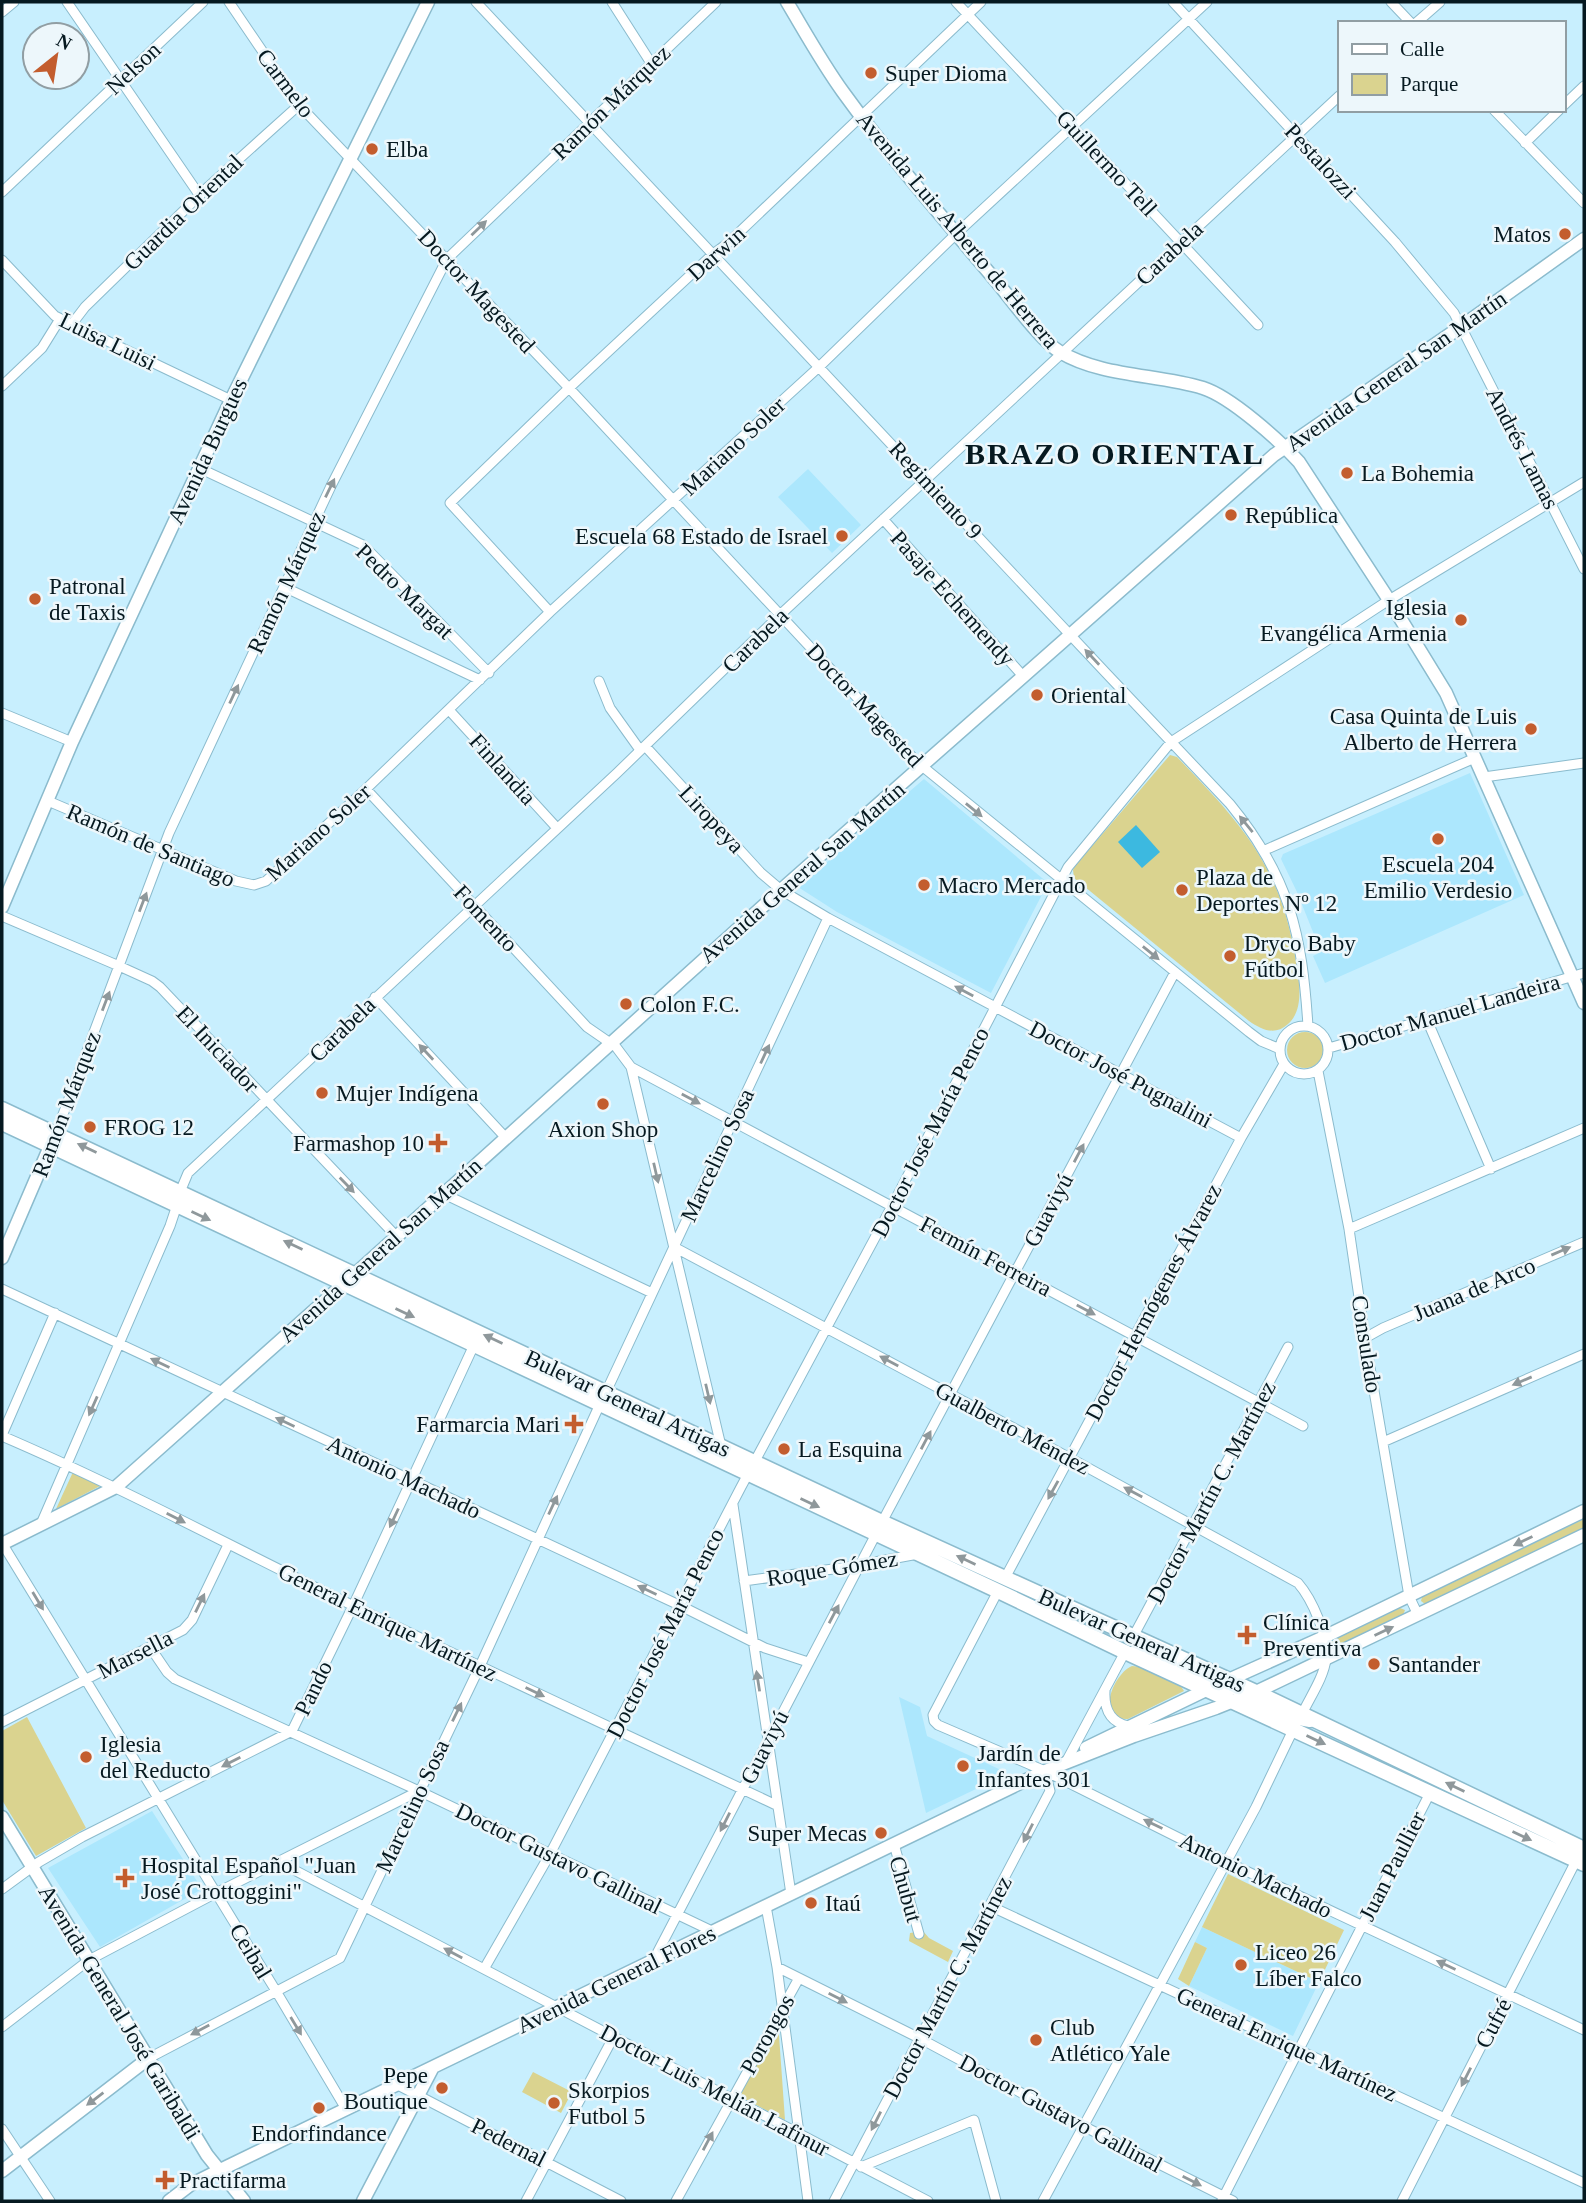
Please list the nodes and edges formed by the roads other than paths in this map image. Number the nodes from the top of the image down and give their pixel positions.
1 (14, 2) edge
2 (67, 2) edge
3 (203, 2) edge
4 (229, 2) edge
5 (428, 2) edge
6 (476, 2) edge
7 (612, 2) edge
8 (716, 2) edge
9 (787, 2) edge
10 (956, 2) edge
11 (981, 2) edge
12 (1173, 2) edge
13 (1208, 2) edge
14 (1391, 2) edge
15 (1440, 2) edge
16 (2, 12) edge
17 (967, 14) junction
18 (1189, 19) junction
19 (1409, 21) edge
20 (1418, 21) edge
21 (651, 63) junction
22 (120, 80) junction
23 (1584, 86) edge
24 (1338, 97) edge
25 (1565, 104) edge
26 (299, 105) junction
27 (1496, 112) edge
28 (1557, 112) edge
29 (862, 116) junction
30 (590, 122) junction
31 (1072, 125) junction
32 (1297, 136) junction
33 (1525, 143) junction
34 (350, 159) junction
35 (2, 192) edge
36 (200, 196) junction
37 (1584, 203) edge
38 (956, 234) junction
39 (1584, 239) edge
40 (1181, 242) junction
41 (712, 255) junction
42 (447, 259) junction
43 (2, 260) edge
44 (60, 319) junction
45 (72, 324) junction
46 (1258, 325) dead end
47 (1462, 327) junction
48 (1062, 354) junction
49 (820, 366) junction
50 (2, 386) edge
51 (569, 388) junction
52 (231, 400) junction
53 (1286, 447) junction
54 (199, 468) junction
55 (927, 480) junction
56 (1584, 482) edge
57 (674, 500) junction
58 (1550, 502) junction
59 (883, 519) junction
60 (314, 522) junction
61 (1584, 569) edge
62 (284, 587) junction
63 (1389, 600) junction
64 (550, 612) junction
65 (781, 614) junction
66 (1070, 634) junction
67 (489, 673) junction
68 (1023, 676) junction
69 (480, 680) junction
70 (599, 681) dead end
71 (449, 710) junction
72 (2, 713) edge
73 (72, 742) junction
74 (1171, 743) junction
75 (642, 748) junction
76 (1475, 758) junction
77 (1584, 763) edge
78 (922, 766) junction
79 (1484, 777) junction
80 (366, 789) junction
81 (48, 801) junction
82 (557, 828) junction
83 (163, 850) junction
84 (1265, 850) junction
85 (1060, 880) junction
86 (254, 885) joint
87 (781, 890) junction
88 (474, 904) junction
89 (2, 907) edge
90 (2, 916) edge
91 (828, 918) junction
92 (118, 966) junction
93 (1174, 972) junction
94 (1578, 974) edge
95 (375, 997) junction
96 (1584, 1003) edge
97 (995, 1007) junction
98 (1427, 1020) junction
99 (1308, 1026) junction
100 (609, 1042) junction
101 (1329, 1048) junction
102 (1280, 1049) junction
103 (1284, 1064) junction
104 (631, 1067) junction
105 (1318, 1070) junction
106 (1120, 1074) junction
107 (266, 1101) junction
108 (2, 1108) edge
109 (733, 1121) junction
110 (2, 1123) edge
111 (1584, 1128) edge
112 (506, 1138) junction
113 (1241, 1138) junction
114 (53, 1140) junction
115 (1491, 1169) junction
116 (444, 1194) junction
117 (178, 1199) junction
118 (892, 1206) junction
119 (1349, 1229) junction
120 (396, 1236) junction
121 (1584, 1242) edge
122 (674, 1247) junction
123 (2, 1258) edge
124 (1016, 1272) junction
125 (349, 1279) junction
126 (2, 1289) edge
127 (652, 1293) junction
128 (55, 1314) junction
129 (827, 1329) junction
130 (1135, 1336) junction
131 (1365, 1338) junction
132 (120, 1344) junction
133 (474, 1345) junction
134 (1288, 1347) dead end
135 (1584, 1354) edge
136 (222, 1392) junction
137 (950, 1394) junction
138 (603, 1398) junction
139 (1259, 1402) junction
140 (1303, 1426) dead end
141 (2, 1436) edge
142 (1383, 1442) junction
143 (720, 1446) junction
144 (1070, 1458) junction
145 (67, 1464) junction
146 (751, 1468) junction
147 (411, 1480) junction
148 (116, 1487) junction
149 (733, 1503) junction
150 (1584, 1511) edge
151 (41, 1524) junction
152 (1193, 1525) junction
153 (879, 1528) junction
154 (1584, 1535) edge
155 (537, 1539) junction
156 (2, 1543) edge
157 (228, 1545) junction
158 (920, 1554) junction
159 (859, 1565) junction
160 (744, 1581) junction
161 (1001, 1584) junction
162 (1409, 1596) junction
163 (679, 1605) junction
164 (354, 1606) junction
165 (1418, 1615) junction
166 (1133, 1637) junction
167 (1324, 1637) junction
168 (752, 1642) junction
169 (150, 1647) junction
170 (1125, 1652) junction
171 (1326, 1659) junction
172 (808, 1662) junction
173 (480, 1665) junction
174 (85, 1679) junction
175 (1217, 1685) junction
176 (1105, 1689) junction
177 (1243, 1697) junction
178 (1302, 1714) junction
179 (933, 1715) joint
180 (1318, 1721) junction
181 (2, 1722) edge
182 (1128, 1726) junction
183 (615, 1730) junction
184 (1293, 1730) junction
185 (292, 1731) junction
186 (767, 1740) junction
187 (1066, 1762) junction
188 (1045, 1771) junction
189 (743, 1789) junction
190 (419, 1791) junction
191 (1430, 1793) junction
192 (158, 1798) junction
193 (776, 1805) junction
194 (2, 1817) edge
195 (894, 1844) junction
196 (1582, 1853) edge
197 (550, 1854) junction
198 (1226, 1861) junction
199 (279, 1862) junction
200 (32, 1867) junction
201 (2, 1889) edge
202 (216, 1893) junction
203 (791, 1894) junction
204 (365, 1906) junction
205 (766, 1906) junction
206 (990, 1906) junction
207 (678, 1915) junction
208 (1362, 1925) junction
209 (713, 1932) junction
210 (919, 1934) dead end
211 (89, 1961) junction
212 (653, 1961) junction
213 (776, 1967) junction
214 (484, 1969) junction
215 (799, 1978) junction
216 (1160, 1985) junction
217 (275, 1991) junction
218 (1508, 1994) junction
219 (557, 2007) junction
220 (781, 2007) junction
221 (2, 2027) edge
222 (1584, 2030) edge
223 (614, 2036) junction
224 (919, 2038) junction
225 (1298, 2049) junction
226 (149, 2058) junction
227 (433, 2067) junction
228 (396, 2084) junction
229 (418, 2095) junction
230 (731, 2098) junction
231 (346, 2109) junction
232 (1446, 2118) junction
233 (1083, 2126) junction
234 (2, 2129) edge
235 (799, 2133) junction
236 (19, 2156) junction
237 (547, 2162) junction
238 (858, 2165) junction
239 (2, 2171) edge
240 (218, 2171) junction
241 (1584, 2183) edge
242 (1226, 2200) edge
243 (50, 2201) edge
244 (169, 2201) edge
245 (244, 2201) edge
246 (363, 2201) edge
247 (526, 2201) edge
248 (621, 2201) edge
249 (676, 2201) edge
250 (808, 2201) edge
251 (834, 2201) edge
252 (928, 2201) edge
253 (996, 2201) edge
254 (1043, 2201) edge
255 (1402, 2201) edge

1 - 16 street
2 - 22 street
3 - 22 street, Nelson
4 - 26 street, Carmelo
5 - 34 main road, Avenida Burgues
6 - 30 street, Regimiento 9
7 - 21 street
8 - 21 street, Ramón Márquez
9 - 29 main road, Avenida Luis Alberto de Herrera
10 - 17 street, Guillermo Tell
11 - 17 street, Darwin
12 - 18 street, Pestalozzi
13 - 18 street, Mariano Soler
14 - 19 street
15 - 20 street
17 - 29 street, Darwin
17 - 31 street, Guillermo Tell
18 - 31 street, Mariano Soler
18 - 32 street, Pestalozzi
21 - 30 street, Ramón Márquez
22 - 35 street, Nelson
22 - 36 street
23 - 25 street
24 - 32 street, Carabela
26 - 34 street, Carmelo
26 - 36 street, Guardia Oriental
27 - 33 street
28 - 33 street
29 - 38 main road, Avenida Luis Alberto de Herrera
29 - 41 street, Darwin
30 - 41 street, Regimiento 9
42 -> 30 street, Ramón Márquez
31 - 38 street, Mariano Soler
31 - 40 street, Guillermo Tell
32 - 40 street, Carabela
32 - 47 street, Pestalozzi
33 - 37 street
34 - 42 street, Doctor Magested
34 - 52 main road, Avenida Burgues
36 - 45 street, Guardia Oriental
38 - 48 main road, Avenida Luis Alberto de Herrera
38 - 49 street, Mariano Soler
39 - 47 main road, Avenida General San Martín
40 - 46 street, Guillermo Tell
40 - 48 street, Carabela
41 - 49 street, Regimiento 9
41 - 51 street, Darwin
42 - 51 street, Doctor Magested
60 -> 42 street, Ramón Márquez
43 - 44 street, Luisa Luisi
44 - 45 street, Luisa Luisi
44 - 50 street
45 - 52 street, Luisa Luisi
47 - 53 main road, Avenida General San Martín
47 - 58 street, Andrés Lamas
48 - 53 main road, Avenida Luis Alberto de Herrera
48 - 55 street, Carabela
49 - 55 street, Regimiento 9
49 - 57 street, Mariano Soler
51 - 57 street, Doctor Magested
51 - 64 street, Darwin
52 - 54 main road, Avenida Burgues
53 - 63 main road, Avenida Luis Alberto de Herrera
53 - 66 main road, Avenida General San Martín
54 - 60 street, Pedro Margat
54 - 73 main road, Avenida Burgues
55 - 59 street, Carabela
55 - 66 street, Regimiento 9
56 - 58 street, Doctor José María Penco
57 - 64 street, Mariano Soler
57 - 65 street, Doctor Magested
58 - 61 street, Andrés Lamas
58 - 63 street, Doctor José María Penco
59 - 65 street, Carabela
59 - 68 street, Pasaje Echemendy
60 - 62 street, Ramón Márquez
60 - 67 street, Pedro Margat
62 - 69 street
83 -> 62 street, Ramón Márquez
63 - 74 street, Doctor José María Penco
63 - 76 main road, Avenida Luis Alberto de Herrera
64 - 67 street, Mariano Soler
65 - 75 street, Carabela
65 - 78 street, Doctor Magested
66 - 68 main road, Avenida General San Martín
74 -> 66 street, Regimiento 9
67 - 69 street, Mariano Soler
68 - 78 main road, Avenida General San Martín
69 - 71 street, Mariano Soler
70 - 75 street, Liropeya
71 - 80 street, Mariano Soler
71 - 82 street, Finlandia
72 - 73 street
73 - 81 main road, Avenida Burgues
84 -> 74 street, Regimiento 9
74 - 85 street, Doctor José María Penco
75 - 82 street, Carabela
75 - 87 street, Liropeya
76 - 79 main road, Avenida Luis Alberto de Herrera
76 - 84 street
77 - 79 street
78 -> 85 street, Doctor Magested
78 - 87 main road, Avenida General San Martín
79 - 94 main road, Avenida Luis Alberto de Herrera
80 - 86 street, Mariano Soler
80 - 88 street, Fomento
81 - 83 street, Ramón de Santiago
81 - 89 main road, Avenida Burgues
82 - 88 street, Carabela
83 - 86 street, Ramón de Santiago
92 -> 83 street, Ramón Márquez
84 - 99 street, Regimiento 9
85 -> 93 street, Doctor Magested
85 - 97 street, Doctor José María Penco
87 - 91 street, Doctor José Pugnalini
87 - 100 main road, Avenida General San Martín
88 - 95 street, Carabela
88 - 100 street, Fomento
90 - 92 street, El Iniciador
97 -> 91 street, Doctor José Pugnalini
109 -> 91 street, Marcelino Sosa
92 - 107 street, El Iniciador
114 -> 92 street, Ramón Márquez
93 - 102 street, Doctor Magested
93 - 106 street, Guaviyú
94 - 96 main road, Avenida Luis Alberto de Herrera
94 - 98 street, Doctor Manuel Landeira
95 - 107 street, Carabela
112 -> 95 street
97 - 106 street, Doctor José Pugnalini
97 - 118 street, Doctor José María Penco
98 - 101 street, Doctor Manuel Landeira
98 - 115 street
99 - 101 street, Doctor Manuel Landeira
99 - 102 street, Doctor Manuel Landeira
100 - 104 street, Fomento
100 - 112 main road, Avenida General San Martín
101 - 105 street, Doctor Manuel Landeira
102 - 103 street
103 - 105 street, Doctor Manuel Landeira
103 - 113 street, Doctor Hermógenes Álvarez
104 -> 109 street, Fermín Ferreira
104 -> 122 street
105 - 119 street, Consulado
106 - 113 street, Doctor José Pugnalini
124 -> 106 street, Guaviyú
107 - 117 street, Carabela
107 -> 120 street, El Iniciador
108 - 114 main road, Bulevar General Artigas
109 - 118 street, Fermín Ferreira
109 - 122 street, Marcelino Sosa
110 - 114 main road, Bulevar General Artigas
111 - 115 street
112 - 116 main road, Avenida General San Martín
113 - 130 street, Doctor Hermógenes Álvarez
114 - 117 main road, Bulevar General Artigas
114 - 123 main road, Ramón Márquez
115 - 119 street
116 - 120 main road, Avenida General San Martín
116 - 127 street
117 - 125 main road, Bulevar General Artigas
117 - 132 street, Carabela
118 - 124 street, Fermín Ferreira
118 - 129 street, Doctor José María Penco
119 - 131 street, Consulado
120 - 125 main road, Avenida General San Martín
131 -> 121 street, Juana de Arco
122 - 127 street, Marcelino Sosa
122 - 129 street, Gualberto Méndez
122 -> 143 street
124 -> 130 street, Fermín Ferreira
124 - 137 street, Guaviyú
125 -> 133 main road, Bulevar General Artigas
125 - 136 main road, Avenida General San Martín
138 -> 125 main road, Bulevar General Artigas
126 - 128 street, Antonio Machado
127 - 138 street, Marcelino Sosa
128 - 132 street, Antonio Machado
128 - 141 street
137 -> 129 street, Gualberto Méndez
129 - 146 street, Doctor José María Penco
130 - 139 street, Fermín Ferreira
130 - 144 street, Doctor Hermógenes Álvarez
131 - 142 street, Consulado
136 -> 132 street, Antonio Machado
132 -> 145 street, Carabela
133 - 138 main road, Bulevar General Artigas
133 - 147 street, Pando
134 - 139 street, Doctor Martín C. Martínez
135 -> 142 street
147 -> 136 street, Antonio Machado
136 - 148 main road, Avenida General San Martín
137 - 144 street, Gualberto Méndez
153 -> 137 street, Guaviyú
138 - 143 main road, Bulevar General Artigas
138 - 146 main road, Bulevar General Artigas
155 -> 138 street, Marcelino Sosa
139 - 140 street, Fermín Ferreira
139 - 152 street, Doctor Martín C. Martínez
141 - 145 street, General Enrique Martínez
142 - 162 street, Consulado
143 - 146 main road, Bulevar General Artigas
152 -> 144 street, Gualberto Méndez
144 -> 161 street, Doctor Hermógenes Álvarez
145 - 148 street, General Enrique Martínez
145 - 151 street, Carabela
146 - 149 street, Doctor José María Penco
146 - 153 main road, Bulevar General Artigas
147 - 155 street, Antonio Machado
147 -> 164 street, Pando
148 - 151 main road, Avenida General San Martín
148 -> 157 street, General Enrique Martínez
149 - 160 street
149 - 163 street, Doctor José María Penco
150 -> 162 main road, Avenida General Flores
151 - 156 main road, Avenida General San Martín
152 - 166 street, Doctor Martín C. Martínez
152 - 167 street, Gualberto Méndez
153 - 158 main road, Bulevar General Artigas
153 - 159 street, Guaviyú
161 -> 153 main road, Bulevar General Artigas
154 - 165 main road, Avenida General Flores
163 -> 155 street, Antonio Machado
155 - 173 street, Marcelino Sosa
156 -> 174 street, Ceibal
157 - 164 street, General Enrique Martínez
169 -> 157 street, Marsella
158 - 159 street, Roque Gómez
158 - 161 main road, Bulevar General Artigas
159 - 160 street, Roque Gómez
172 -> 159 street, Guaviyú
160 - 168 street
161 - 166 main road, Bulevar General Artigas
161 - 170 main road, Bulevar General Artigas
161 - 179 street, Doctor Hermógenes Álvarez
162 - 165 street, Consulado
162 - 167 main road, Avenida General Flores
163 - 168 street, Antonio Machado
163 - 183 street, Doctor José María Penco
164 - 173 street, General Enrique Martínez
164 - 185 street, Pando
171 -> 165 main road, Avenida General Flores
166 - 175 main road, Bulevar General Artigas
167 - 171 street, Gualberto Méndez
167 - 175 main road, Avenida General Flores
168 - 172 street, Antonio Machado
186 -> 168 street
169 - 174 street, Marsella
169 - 185 street, Doctor Gustavo Gallinal
170 - 175 main road, Bulevar General Artigas
170 - 176 street
171 - 177 main road, Avenida General Flores
171 - 178 street
172 - 186 street, Guaviyú
173 -> 183 street, General Enrique Martínez
190 -> 173 street, Marcelino Sosa
174 - 181 street, Marsella
174 - 192 street, Ceibal
175 - 177 main road, Bulevar General Artigas
175 - 177 main road, Bulevar General Artigas
175 - 182 main road, Avenida General Flores
176 - 182 street
176 - 187 street
177 - 178 main road, Bulevar General Artigas
177 - 180 main road, Bulevar General Artigas
177 - 184 main road, Bulevar General Artigas
177 - 187 main road, Avenida General Flores
178 - 180 main road, Bulevar General Artigas
179 - 188 street, Antonio Machado
196 -> 180 main road, Bulevar General Artigas
182 - 187 main road, Avenida General Flores
183 - 189 street, General Enrique Martínez
183 - 197 street, Doctor José María Penco
184 -> 191 main road, Bulevar General Artigas
184 - 198 street
185 - 190 street, Doctor Gustavo Gallinal
185 -> 192 street, Pando
186 - 189 street, Guaviyú
186 - 193 street
187 - 188 main road, Avenida General Flores
188 - 195 main road, Avenida General Flores
198 -> 188 street, Antonio Machado
188 -> 206 street, Doctor Martín C. Martínez
189 - 193 street, General Enrique Martínez
189 -> 207 street, Guaviyú
190 - 197 street, Doctor Gustavo Gallinal
190 - 199 street
190 - 204 street, Marcelino Sosa
191 -> 196 main road, Bulevar General Artigas
191 - 208 street, Juan Paullier
192 - 200 street, Pando
192 - 202 street, Ceibal
193 - 203 street
194 - 200 main road, Avenida General José Garibaldi
195 - 203 main road, Avenida General Flores
195 - 210 street, Chubut
196 - 218 street, Cufré
197 - 207 street, Doctor Gustavo Gallinal
197 - 214 street, Doctor José María Penco
198 - 208 street, Antonio Machado
198 - 216 street
199 - 202 street
199 - 204 street, Doctor Luis Melián Lafinur
200 - 201 street, Pando
200 - 211 main road, Avenida General José Garibaldi
202 - 211 street
202 - 217 street, Ceibal
203 - 205 main road, Avenida General Flores
214 -> 204 street, Doctor Luis Melián Lafinur
204 - 217 street, Marcelino Sosa
205 - 209 main road, Avenida General Flores
205 - 213 street
206 - 216 street, General Enrique Martínez
206 - 224 street, Doctor Martín C. Martínez
207 - 209 street, Doctor Gustavo Gallinal
207 - 212 street, Guaviyú
218 -> 208 street, Antonio Machado
208 - 225 street, Juan Paullier
209 - 212 main road, Avenida General Flores
211 - 221 street
211 - 226 main road, Avenida General José Garibaldi
212 - 219 main road, Avenida General Flores
213 - 215 street, Doctor Gustavo Gallinal
213 - 220 street
214 - 219 street, Doctor Luis Melián Lafinur
215 - 220 street, Porongos
215 -> 224 street, Doctor Gustavo Gallinal
216 - 225 street, General Enrique Martínez
216 - 233 street
217 -> 226 street, Marcelino Sosa
217 -> 231 street, Ceibal
218 - 222 street, Antonio Machado
218 -> 232 street, Cufré
219 - 223 street, Doctor Luis Melián Lafinur
219 - 227 main road, Avenida General Flores
220 - 230 street, Porongos
220 - 235 street
223 - 230 street, Doctor Luis Melián Lafinur
223 - 237 street
224 - 233 street, Doctor Gustavo Gallinal
224 -> 238 street, Doctor Martín C. Martínez
225 - 232 street, General Enrique Martínez
225 - 242 street, Juan Paullier
226 -> 236 main road, Marcelino Sosa
226 - 240 main road, Avenida General José Garibaldi
227 - 228 main road, Avenida General Flores
227 - 229 main road
228 - 229 street, Pedernal
228 - 231 main road, Avenida General Flores
229 - 237 street, Pedernal
229 - 246 main road
230 - 235 street, Doctor Luis Melián Lafinur
249 -> 230 street, Porongos
231 - 240 main road, Avenida General Flores
232 - 241 street, General Enrique Martínez
232 - 255 street, Cufré
233 -> 242 street, Doctor Gustavo Gallinal
233 - 254 street
234 - 236 street
235 - 238 street, Doctor Luis Melián Lafinur
235 - 250 street
236 - 239 main road, Marcelino Sosa
236 - 243 street
237 - 247 street
237 - 248 street, Pedernal
238 - 251 street, Doctor Martín C. Martínez
238 - 252 street, Doctor Luis Melián Lafinur
238 - 253 street
240 - 244 main road, Avenida General Flores
240 - 245 main road, Avenida General José Garibaldi

